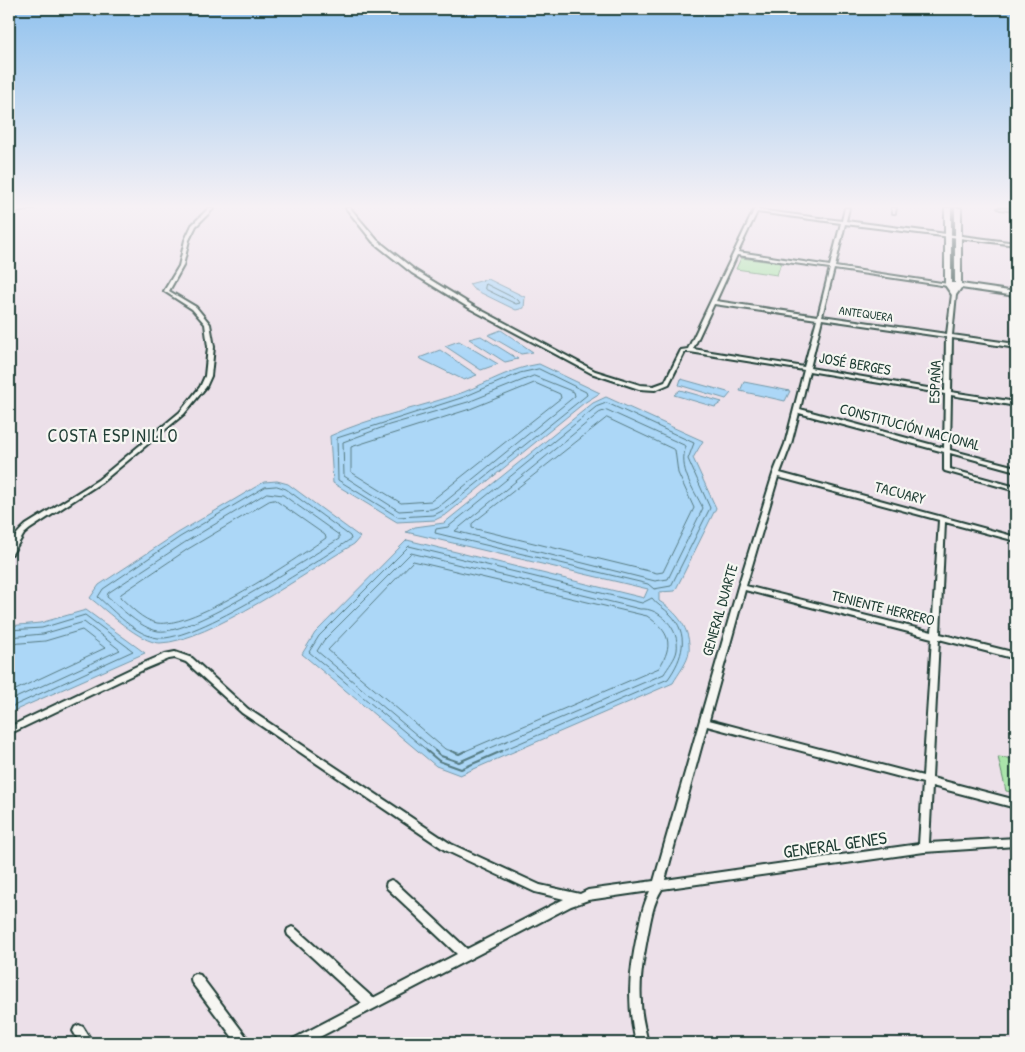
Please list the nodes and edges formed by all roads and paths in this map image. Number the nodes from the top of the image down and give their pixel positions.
1 (183, 257) edge
2 (396, 257) edge
3 (734, 257) edge
4 (762, 257) edge
5 (835, 257) edge
6 (951, 257) edge
7 (957, 257) edge
8 (832, 269) junction
9 (954, 288) junction
10 (1016, 296) edge
11 (712, 302) junction
12 (820, 318) junction
13 (949, 336) junction
14 (1016, 346) edge
15 (690, 350) junction
16 (807, 368) junction
17 (948, 392) junction
18 (1016, 404) edge
19 (796, 410) junction
20 (946, 450) junction
21 (1016, 469) edge
22 (776, 474) junction
23 (1016, 488) edge
24 (942, 519) junction
25 (1016, 540) edge
26 (9, 552) edge
27 (742, 587) junction
28 (936, 636) junction
29 (1016, 656) edge
30 (704, 722) junction
31 (9, 731) edge
32 (928, 781) junction
33 (1016, 804) edge
34 (1016, 842) edge
35 (924, 848) junction
36 (391, 885) dead end
37 (658, 886) junction
38 (579, 898) junction
39 (292, 932) dead end
40 (466, 955) junction
41 (196, 979) dead end
42 (371, 1004) junction
43 (80, 1031) dead end
44 (87, 1043) edge
45 (244, 1043) edge
46 (297, 1043) edge
47 (642, 1043) edge

1 - 26 street
2 - 15 street
3 - 11 street
4 - 8 street
5 - 8 street, GENERAL DUARTE
6 - 9 street
7 - 9 street
8 - 9 street
8 - 12 street, GENERAL DUARTE
9 - 10 street
9 - 13 street, ESPAÑA
11 - 12 street, ANTEQUERA
11 - 15 street
12 - 13 street, ANTEQUERA
12 - 16 street, GENERAL DUARTE
13 - 14 street, ANTEQUERA
13 - 17 street, ESPAÑA
15 - 16 street, JOSÉ BERGES
16 - 17 street, JOSÉ BERGES
16 - 19 street, GENERAL DUARTE
17 - 18 street, JOSÉ BERGES
17 - 20 street, ESPAÑA
19 - 20 street, CONSTITUCIÓN NACIONAL
19 - 22 street, GENERAL DUARTE
20 - 21 street, CONSTITUCIÓN NACIONAL
20 - 23 street, ESPAÑA
22 - 24 street, TACUARY
22 - 27 street, GENERAL DUARTE
24 - 25 street, TACUARY
24 - 28 street
27 - 28 street, TENIENTE HERRERO
27 - 30 street, GENERAL DUARTE
28 - 29 street, TENIENTE HERRERO
28 - 32 street
30 - 32 street
30 - 37 street, GENERAL DUARTE
31 - 38 street
32 - 33 street
32 - 35 street
34 - 35 street, GENERAL GENES
35 - 37 street, GENERAL GENES
36 - 40 street
37 - 38 street, GENERAL GENES
37 - 47 street, GENERAL DUARTE
38 - 40 street
39 - 42 street
40 - 42 street
41 - 45 street
42 - 46 street
43 - 44 street

